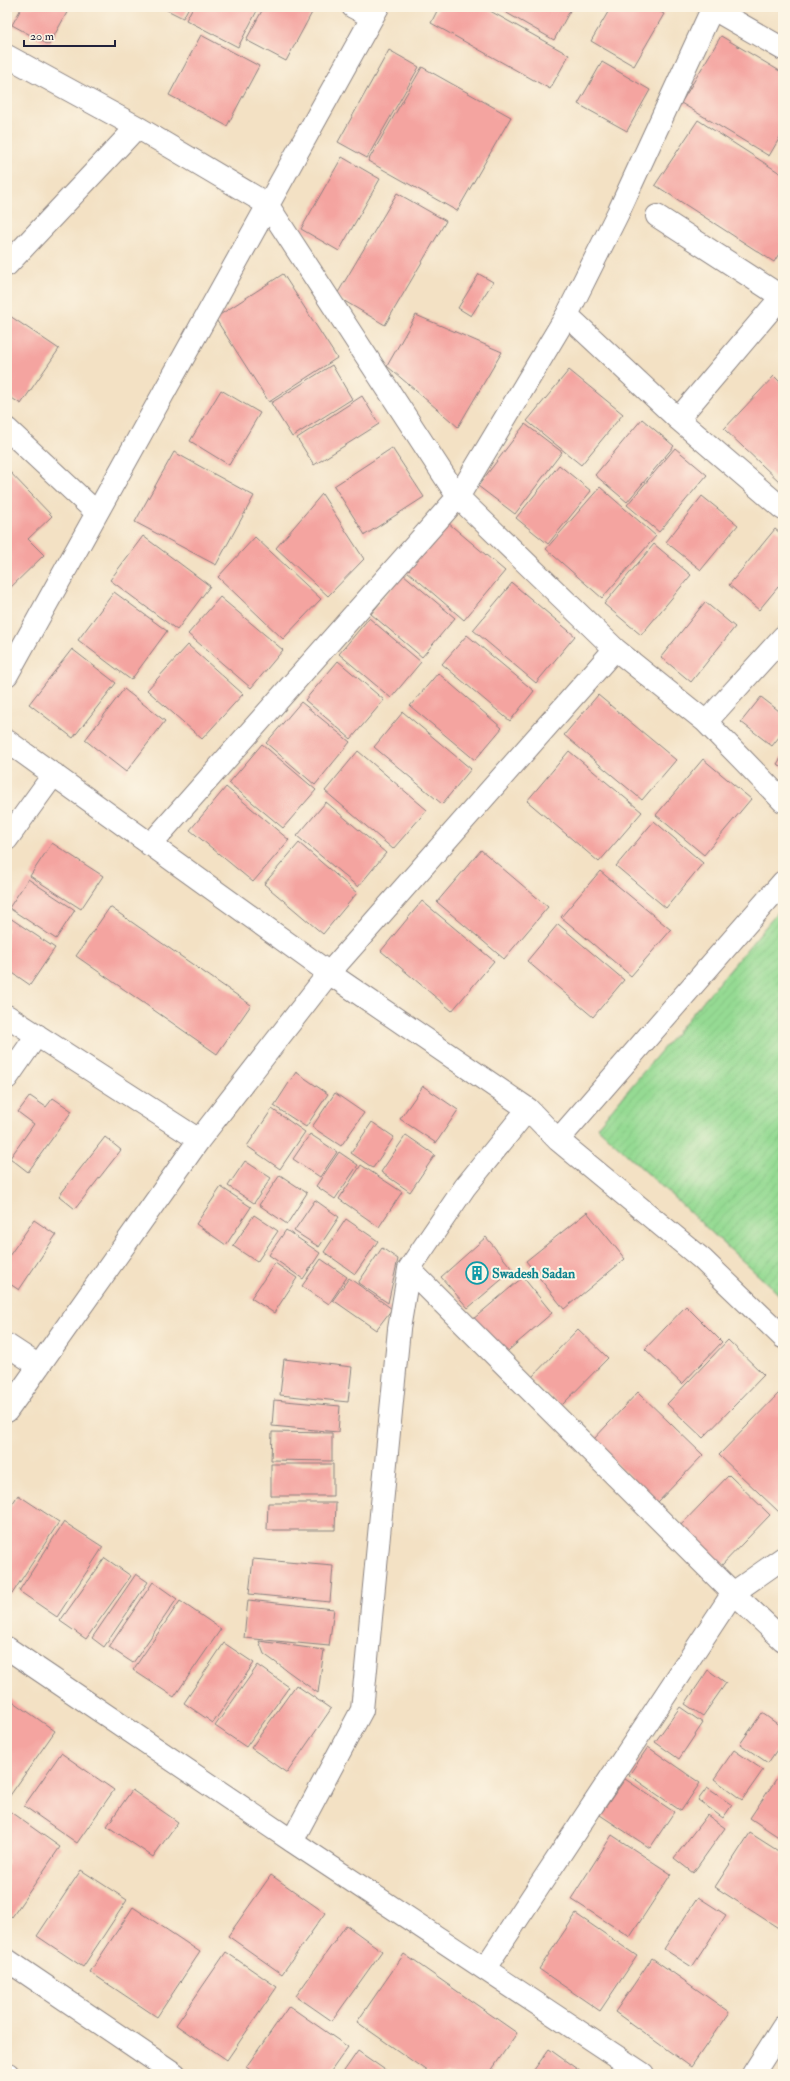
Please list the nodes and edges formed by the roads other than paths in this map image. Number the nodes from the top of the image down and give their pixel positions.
1 (353, 7) edge
2 (712, 7) edge
3 (375, 12) edge
4 (783, 49) edge
5 (7, 56) edge
6 (137, 127) junction
7 (267, 204) junction
8 (657, 216) dead end
9 (7, 265) edge
10 (782, 296) edge
11 (567, 315) junction
12 (678, 419) junction
13 (7, 429) edge
14 (458, 497) junction
15 (783, 509) edge
16 (97, 513) junction
17 (783, 638) edge
18 (615, 649) junction
19 (7, 675) edge
20 (706, 722) junction
21 (7, 741) edge
22 (54, 774) junction
23 (783, 801) edge
24 (7, 839) edge
25 (150, 845) junction
26 (783, 882) edge
27 (329, 973) junction
28 (7, 1016) edge
29 (37, 1035) junction
30 (7, 1078) edge
31 (528, 1109) junction
32 (199, 1140) junction
33 (558, 1140) junction
34 (409, 1269) junction
35 (783, 1336) edge
36 (7, 1344) edge
37 (39, 1366) junction
38 (7, 1411) edge
39 (783, 1558) edge
40 (733, 1593) junction
41 (783, 1640) edge
42 (7, 1648) edge
43 (292, 1841) junction
44 (7, 1960) edge
45 (485, 1968) junction
46 (783, 2027) edge
47 (175, 2074) edge
48 (643, 2074) edge
49 (753, 2074) edge

1 - 3 street
2 - 4 street
2 - 11 street
3 - 7 street
5 - 6 street
6 - 7 street
6 - 9 street
7 - 14 street
7 - 16 street
8 - 10 street
10 - 12 street
11 - 12 street
11 - 14 street
12 - 15 street
13 - 16 street
14 - 18 street
14 - 25 street
16 - 19 street
17 - 20 street
18 - 20 street
18 - 27 street
20 - 23 street
21 - 22 street
22 - 24 street
22 - 25 street
25 - 27 street
26 - 33 street
27 - 31 street
27 - 32 street
28 - 29 street
29 - 30 street
29 - 32 street
31 - 33 street
31 - 34 street
32 - 37 street
33 - 35 street
34 - 40 street
34 - 43 street
36 - 37 street
37 - 38 street
39 - 40 street
40 - 41 street
40 - 45 street
42 - 43 street
43 - 45 street
44 - 47 street
45 - 48 street
46 - 49 street

